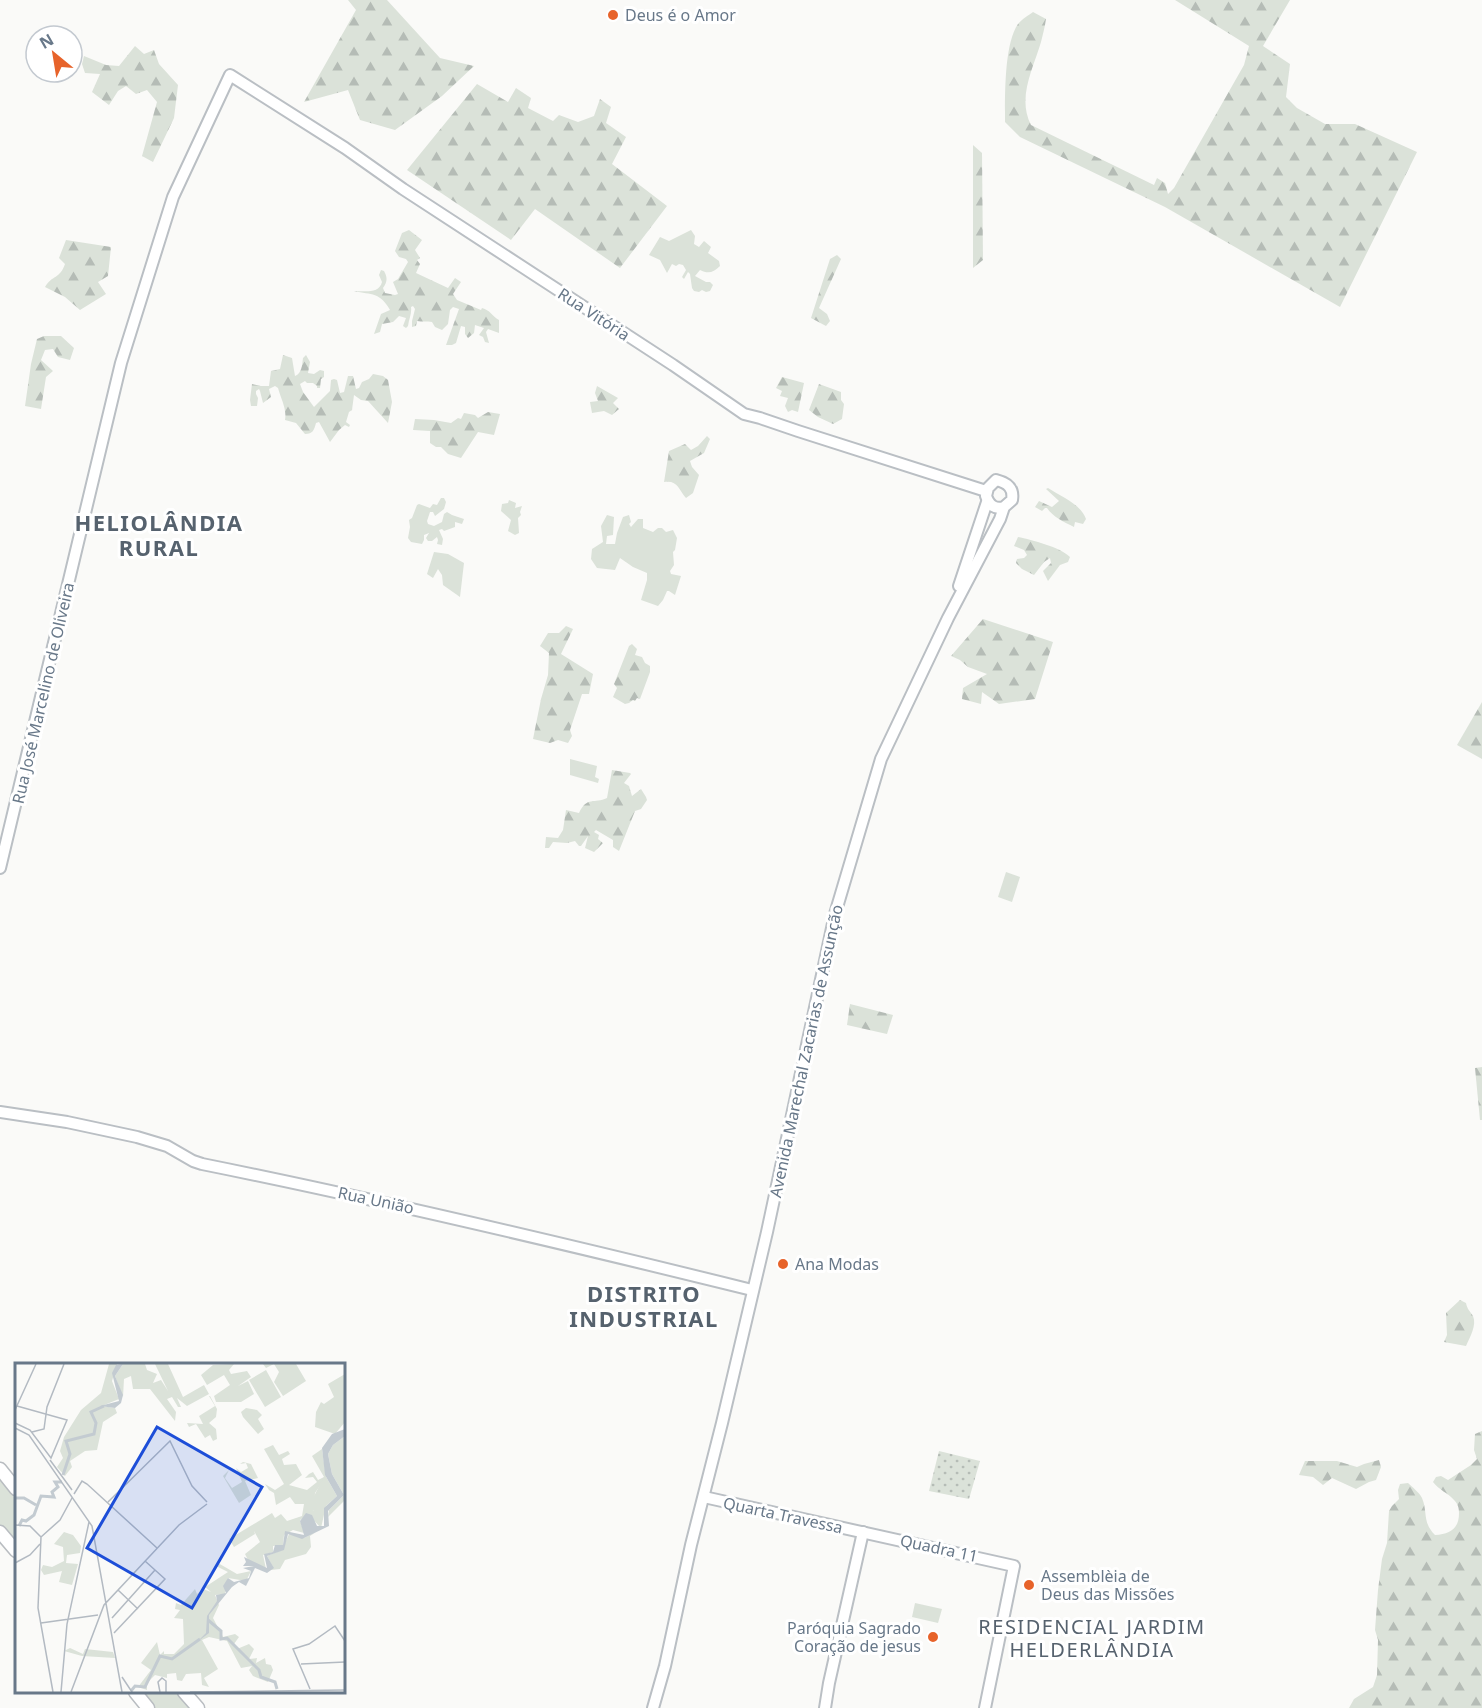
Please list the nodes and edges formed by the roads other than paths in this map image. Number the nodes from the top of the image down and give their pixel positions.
1 (230, 75) joint
2 (987, 496) junction
3 (1004, 507) junction
4 (948, 618) junction
5 (0, 867) edge
6 (0, 1112) edge
7 (752, 1290) junction
8 (0, 1468) edge
9 (15, 1488) edge
10 (704, 1497) junction
11 (0, 1532) edge
12 (863, 1532) junction
13 (15, 1550) edge
14 (136, 1693) edge
15 (185, 1693) edge
16 (148, 1708) edge
17 (198, 1708) edge
18 (653, 1708) edge
19 (825, 1708) edge
20 (985, 1708) edge

1 - 2 street, Rua Vitória
1 - 5 street, Rua José Marcelino de Oliveira
2 - 3 street
2 - 3 street
2 - 4 street, Avenida Marechal Zacarias de Assunção
3 - 4 street, Avenida Marechal Zacarias de Assunção
4 - 7 street, Avenida Marechal Zacarias de Assunção
6 - 7 street, Rua União
7 - 10 street, Avenida Marechal Zacarias de Assunção
8 - 9 main road
10 - 12 street, Quarta Travessa
10 - 18 street, Avenida Marechal Zacarias de Assunção
11 - 13 main road
12 - 19 street
12 - 20 street, Quadra 11
14 - 16 main road
15 - 17 main road

